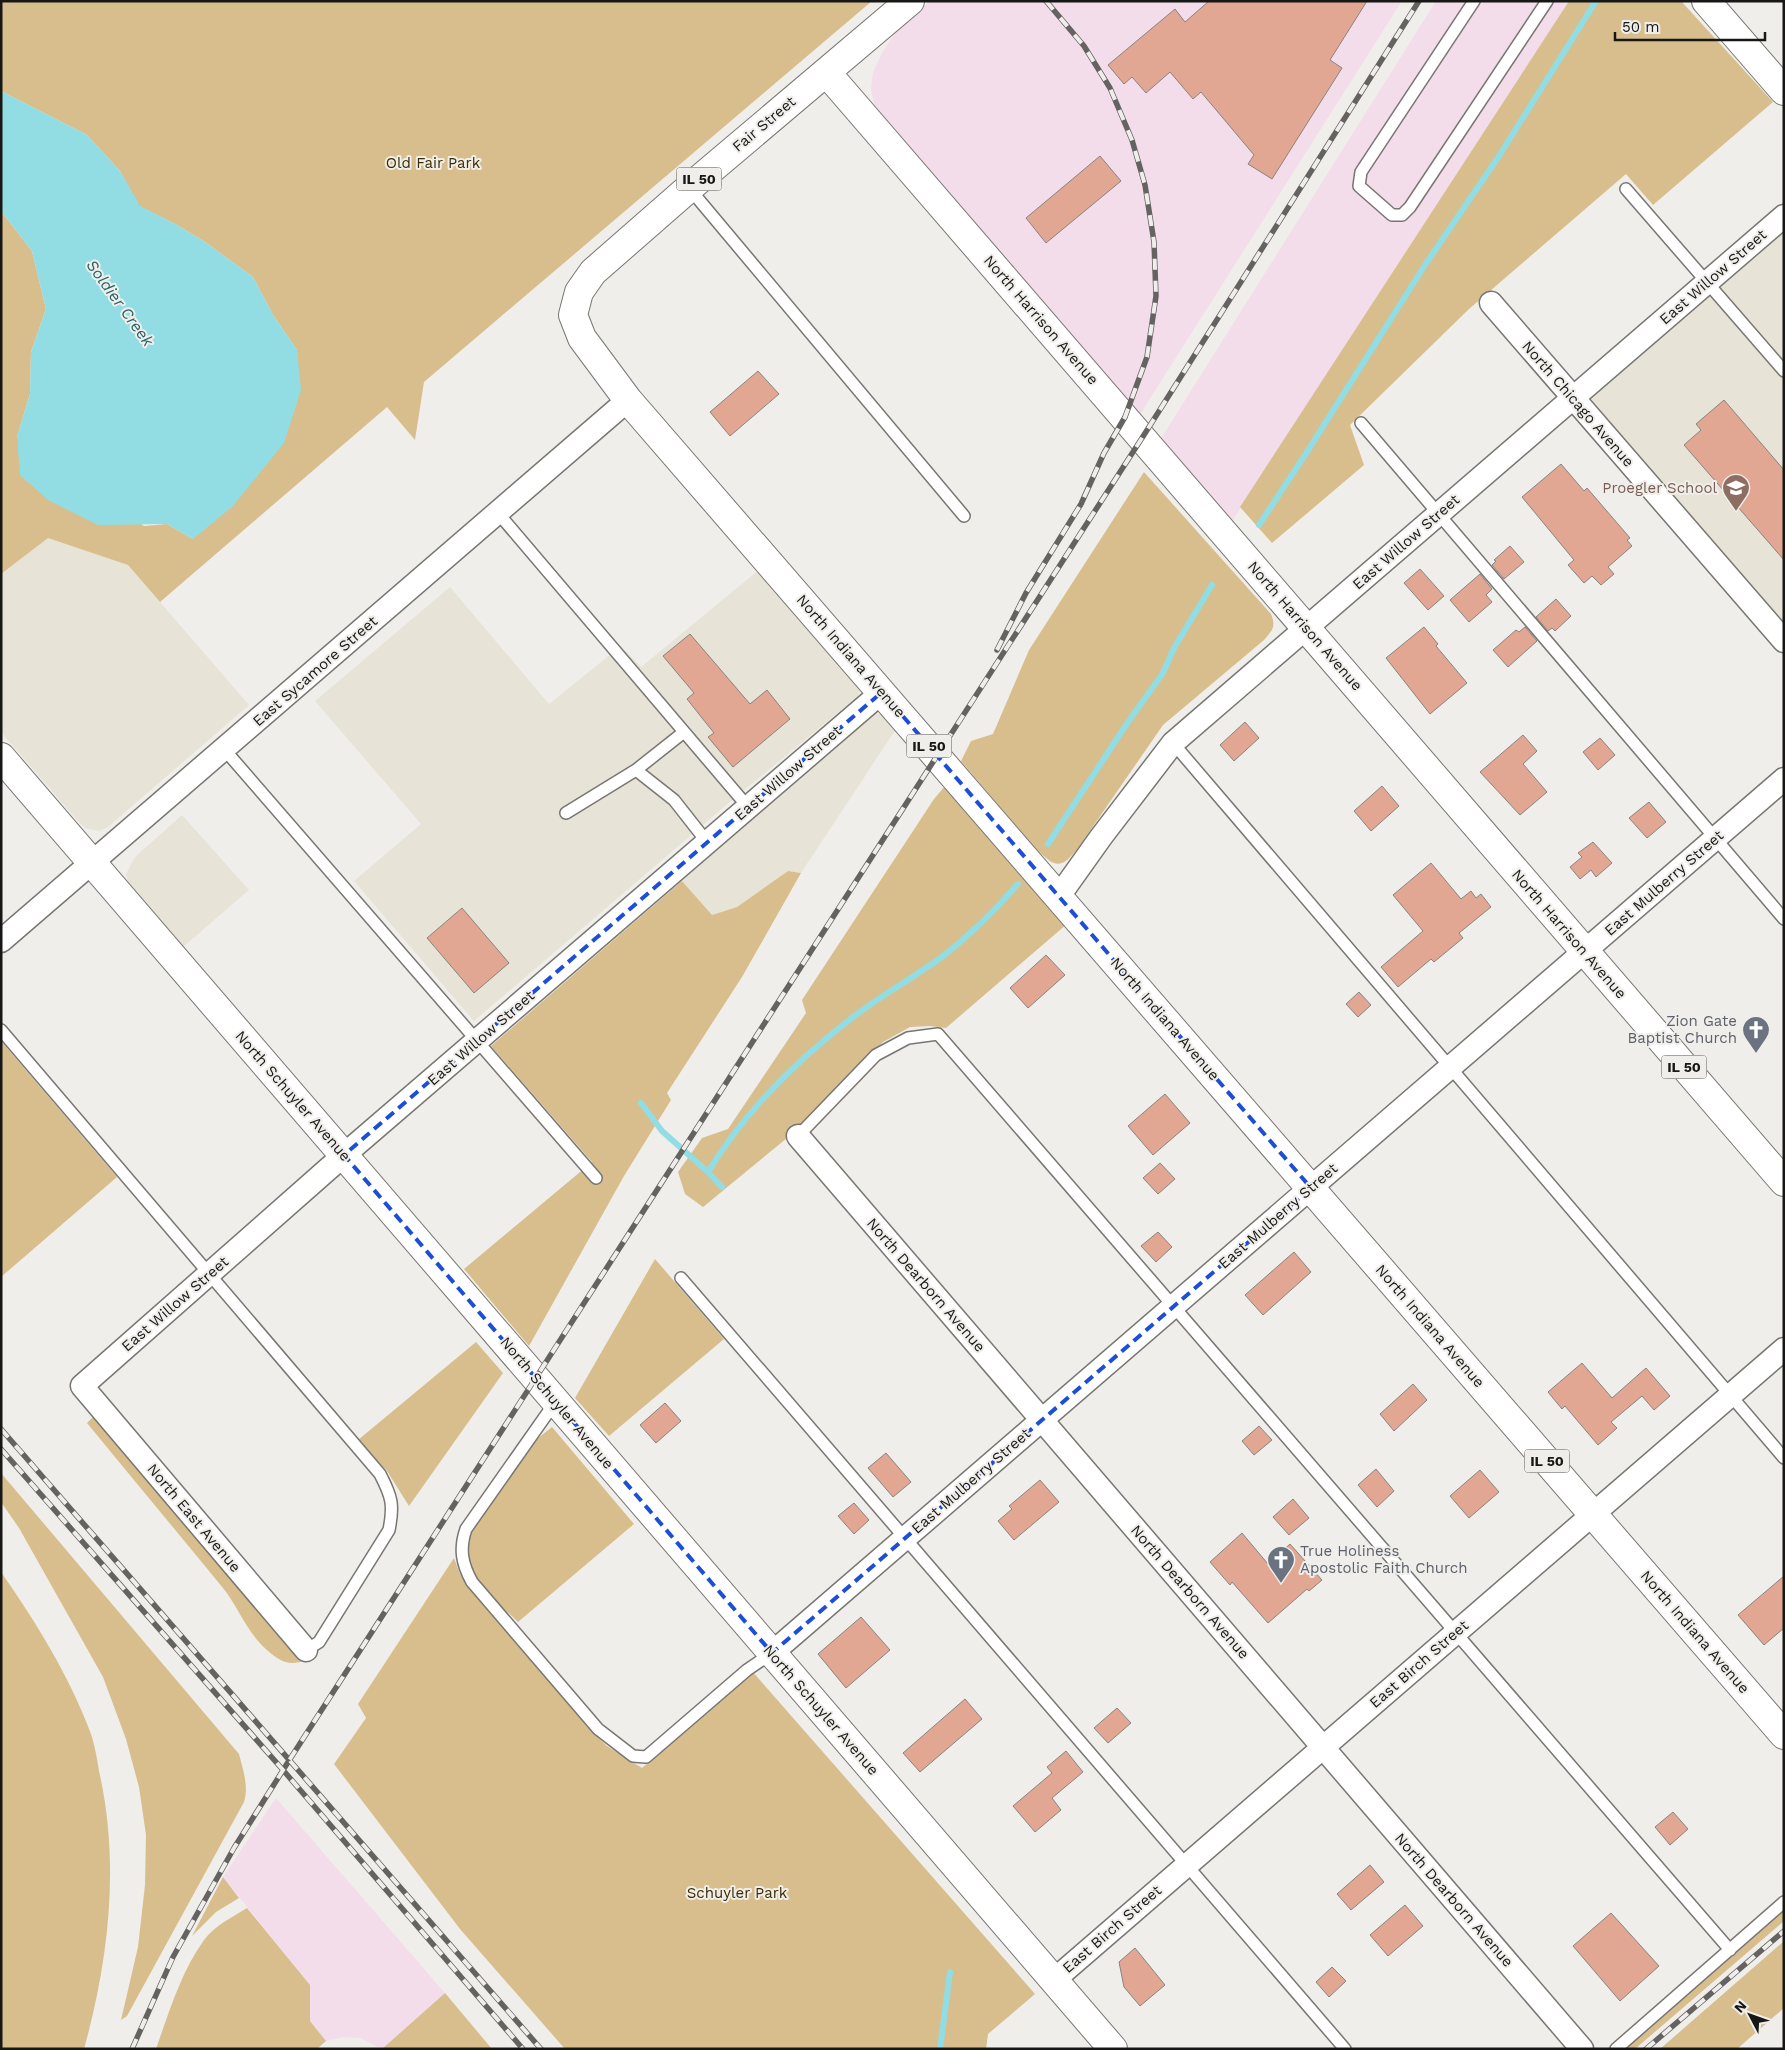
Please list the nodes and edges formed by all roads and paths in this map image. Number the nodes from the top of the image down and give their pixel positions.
1 (910, 1) edge
2 (1474, 1) edge
3 (1547, 1) edge
4 (1706, 1) edge
5 (826, 72) junction
6 (1784, 92) edge
7 (688, 188) junction
8 (1626, 189) dead end
9 (1784, 216) edge
10 (1707, 282) junction
11 (579, 292) joint
12 (1491, 303) dead end
13 (1784, 371) edge
14 (1573, 398) junction
15 (628, 400) junction
16 (1361, 423) dead end
17 (498, 513) junction
18 (1439, 514) junction
19 (964, 516) dead end
20 (1307, 628) junction
21 (1784, 641) edge
22 (882, 692) junction
23 (684, 732) junction
24 (1173, 743) junction
25 (224, 748) junction
26 (1, 757) edge
27 (636, 770) junction
28 (1784, 779) edge
29 (748, 807) junction
30 (566, 813) dead end
31 (1715, 838) junction
32 (708, 842) junction
33 (92, 862) junction
34 (1059, 896) junction
35 (1784, 919) edge
36 (1, 941) edge
37 (1584, 952) junction
38 (1, 1030) edge
39 (477, 1041) junction
40 (1450, 1068) junction
41 (798, 1136) joint
42 (344, 1155) junction
43 (596, 1178) dead end
44 (1784, 1182) edge
45 (1311, 1188) junction
46 (209, 1274) junction
47 (681, 1278) dead end
48 (1174, 1306) junction
49 (1784, 1349) edge
50 (82, 1386) joint
51 (1730, 1395) junction
52 (556, 1402) junction
53 (1042, 1420) junction
54 (1784, 1458) edge
55 (1593, 1514) junction
56 (905, 1538) junction
57 (1456, 1632) junction
58 (306, 1650) joint
59 (772, 1653) junction
60 (1784, 1735) edge
61 (1323, 1747) junction
62 (1187, 1865) junction
63 (1784, 1902) edge
64 (1730, 1950) junction
65 (1054, 1980) junction
66 (1113, 2049) edge
67 (1346, 2049) edge
68 (1582, 2049) edge
69 (1616, 2049) edge

1 - 5 main road, Fair Street / IL 50
2 - 3 lane
4 - 6 main road
5 - 7 main road, Fair Street / IL 50
5 - 20 main road, North Harrison Avenue / IL 50
7 - 11 main road, Fair Street / IL 50
7 - 19 lane
8 - 10 lane
9 - 10 street, East Willow Street
10 - 13 lane
10 - 14 street, East Willow Street
11 - 15 main road, North Indiana Avenue / IL 50
12 - 14 street, North Chicago Avenue
14 - 18 street, East Willow Street
14 - 21 street, North Chicago Avenue
15 - 17 street, East Sycamore Street
15 - 22 main road, North Indiana Avenue / IL 50
16 - 18 lane
17 - 23 lane
17 - 25 street, East Sycamore Street
18 - 20 street, East Willow Street
18 - 31 lane
20 - 24 street, East Willow Street
20 - 37 main road, North Harrison Avenue / IL 50
22 - 29 street, East Willow Street
22 - 34 main road, North Indiana Avenue / IL 50
23 - 27 lane
23 - 29 lane
24 - 34 street, East Willow Street
24 - 40 lane
25 - 33 street, East Sycamore Street
25 - 39 lane
26 - 33 main road, North Schuyler Avenue
27 - 30 lane
27 - 32 lane
28 - 31 street, East Mulberry Street
29 - 32 street, East Willow Street
31 - 35 lane
31 - 37 street, East Mulberry Street
32 - 39 street, East Willow Street
33 - 36 street, East Sycamore Street
33 - 42 main road, North Schuyler Avenue
34 - 45 main road, North Indiana Avenue / IL 50
37 - 40 street, East Mulberry Street
37 - 44 main road, North Harrison Avenue / IL 50
38 - 46 lane
39 - 42 street, East Willow Street
39 - 43 lane
40 - 45 street, East Mulberry Street
40 - 51 lane
41 - 48 lane
41 - 53 street, North Dearborn Avenue
42 - 46 street, East Willow Street
42 - 52 main road, North Schuyler Avenue
45 - 48 street, East Mulberry Street
45 - 55 main road, North Indiana Avenue / IL 50
46 - 50 street, East Willow Street
46 - 58 lane
47 - 56 lane
48 - 53 street, East Mulberry Street
48 - 57 lane
49 - 51 street, East Birch Street
50 - 58 street, North East Avenue
51 - 54 lane
51 - 55 street, East Birch Street
52 - 59 main road, North Schuyler Avenue
52 - 59 lane
53 - 56 street, East Mulberry Street
53 - 61 street, North Dearborn Avenue
55 - 57 street, East Birch Street
55 - 60 main road, North Indiana Avenue / IL 50
56 - 59 street, East Mulberry Street
56 - 62 lane
57 - 61 street, East Birch Street
57 - 64 lane
59 - 65 main road, North Schuyler Avenue
61 - 62 street, East Birch Street
61 - 68 street, North Dearborn Avenue
62 - 65 street, East Birch Street
62 - 67 lane
63 - 64 lane
64 - 69 lane
65 - 66 main road, North Schuyler Avenue

